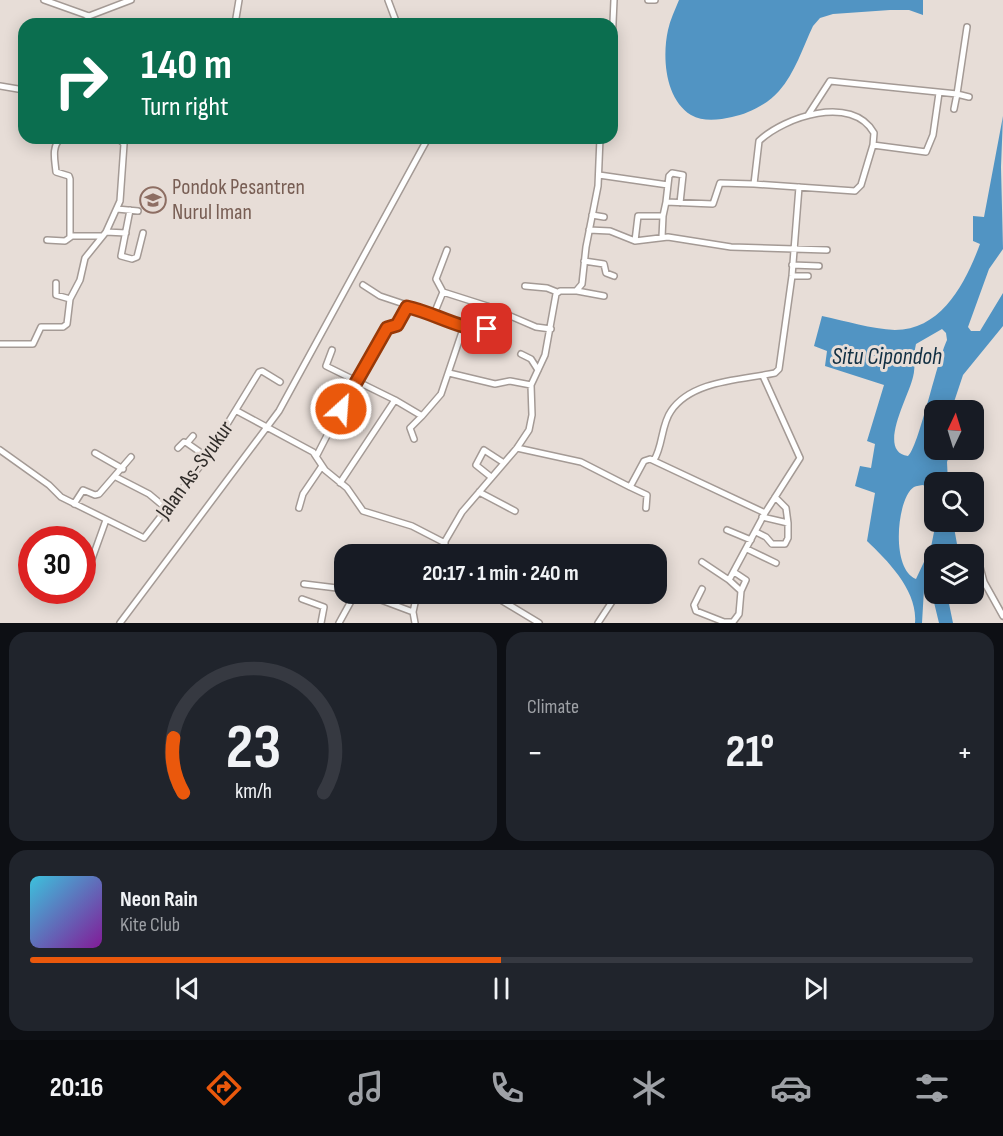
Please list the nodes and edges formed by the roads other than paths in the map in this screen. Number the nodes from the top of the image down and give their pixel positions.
1 (44, 0) edge
2 (131, 0) edge
3 (239, 0) edge
4 (388, 0) edge
5 (614, 0) edge
6 (648, 0) edge
7 (655, 0) edge
8 (88, 16) joint
9 (236, 18) edge
10 (395, 18) edge
11 (613, 18) edge
12 (967, 27) dead end
13 (0, 86) edge
14 (18, 89) edge
15 (939, 93) junction
16 (957, 94) junction
17 (969, 97) dead end
18 (954, 109) dead end
19 (808, 115) junction
20 (57, 144) edge
21 (124, 144) edge
22 (425, 144) edge
23 (600, 144) edge
24 (873, 145) junction
25 (599, 175) junction
26 (754, 184) junction
27 (668, 185) junction
28 (799, 187) junction
29 (666, 202) junction
30 (680, 203) junction
31 (117, 209) junction
32 (130, 210) junction
33 (138, 211) dead end
34 (592, 215) junction
35 (663, 216) junction
36 (604, 217) dead end
37 (589, 230) junction
38 (126, 233) junction
39 (143, 233) dead end
40 (104, 234) junction
41 (70, 237) junction
42 (662, 237) junction
43 (47, 240) dead end
44 (635, 241) junction
45 (447, 250) dead end
46 (792, 250) junction
47 (827, 250) dead end
48 (584, 261) junction
49 (792, 265) junction
50 (819, 266) dead end
51 (614, 276) dead end
52 (792, 276) junction
53 (808, 276) dead end
54 (56, 283) dead end
55 (363, 285) dead end
56 (525, 286) dead end
57 (576, 291) junction
58 (444, 292) junction
59 (557, 292) junction
60 (604, 296) dead end
61 (70, 299) junction
62 (407, 307) junction
63 (497, 312) junction
64 (435, 314) junction
65 (464, 326) junction
66 (551, 329) junction
67 (0, 344) edge
68 (332, 350) dead end
69 (521, 354) dead end
70 (538, 370) junction
71 (449, 374) junction
72 (763, 376) junction
73 (355, 381) junction
74 (280, 382) dead end
75 (531, 385) junction
76 (395, 400) junction
77 (237, 411) junction
78 (422, 416) junction
79 (268, 427) junction
80 (194, 436) dead end
81 (414, 439) dead end
82 (188, 443) junction
83 (178, 448) dead end
84 (517, 448) junction
85 (0, 450) edge
86 (95, 453) dead end
87 (316, 455) junction
88 (207, 457) junction
89 (131, 458) dead end
90 (654, 460) junction
91 (504, 463) junction
92 (322, 466) junction
93 (123, 469) junction
94 (116, 477) junction
95 (491, 477) junction
96 (340, 483) junction
97 (630, 487) junction
98 (479, 492) junction
99 (774, 497) junction
100 (74, 504) junction
101 (299, 507) dead end
102 (646, 508) dead end
103 (168, 509) junction
104 (515, 511) dead end
105 (764, 515) junction
106 (105, 520) junction
107 (788, 523) junction
108 (727, 531) dead end
109 (756, 532) junction
110 (751, 540) junction
111 (446, 543) joint
112 (96, 547) edge
113 (747, 549) junction
114 (702, 562) dead end
115 (776, 564) dead end
116 (734, 573) junction
117 (729, 580) junction
118 (984, 582) edge
119 (304, 584) dead end
120 (334, 588) edge
121 (702, 589) dead end
122 (741, 591) junction
123 (302, 599) dead end
124 (349, 604) edge
125 (392, 604) edge
126 (415, 604) edge
127 (508, 604) edge
128 (610, 604) edge
129 (413, 612) junction
130 (739, 614) junction
131 (1003, 616) edge
132 (120, 623) edge
133 (321, 623) edge
134 (339, 623) edge
135 (415, 623) edge
136 (539, 623) edge
137 (598, 623) edge
138 (737, 623) edge

1 - 8 street
2 - 8 street
3 - 9 street
4 - 10 street
5 - 11 street
6 - 7 street
12 - 16 street
13 - 14 street
15 - 16 street
15 - 19 street
15 - 24 street
16 - 17 street
16 - 18 street
19 - 24 street
19 - 26 street
20 - 41 street
21 - 31 street
22 - 79 street
23 - 25 street
24 - 28 street
25 - 27 street
25 - 34 street
26 - 28 street
26 - 30 street
27 - 29 street
27 - 30 street
28 - 46 street
29 - 30 street
29 - 35 street
31 - 32 street
31 - 40 street
32 - 33 street
32 - 38 street
34 - 36 street
34 - 37 street
35 - 42 street
35 - 44 street
37 - 44 street
37 - 48 street
38 - 39 street
38 - 40 street
40 - 41 street
40 - 61 street
41 - 43 street
42 - 44 street
42 - 46 street
45 - 58 street
46 - 47 street
46 - 49 street
48 - 51 street
48 - 57 street
49 - 50 street
49 - 52 street
52 - 53 street
52 - 72 street
54 - 61 street
55 - 62 street
56 - 59 street
57 - 59 street
57 - 60 street
58 - 63 street
58 - 64 street
59 - 66 street
61 - 67 street
62 - 64 street
62 - 73 street
63 - 65 street
63 - 66 street
64 - 65 street
65 - 71 street
66 - 70 street
68 - 73 street
69 - 70 street
70 - 75 street
71 - 75 street
71 - 78 street
72 - 90 street
72 - 99 street
73 - 76 street
73 - 87 street
74 - 77 street
75 - 84 street
76 - 78 street
76 - 96 street
77 - 79 street, Jalan As-Syukur
77 - 88 street, Jalan As-Syukur
78 - 81 street
79 - 87 street, Jalan As-Syukur
79 - 132 street
80 - 82 street
82 - 83 street
82 - 88 street
84 - 91 street
84 - 97 street
85 - 100 street, Jalan As-Syukur
86 - 93 street
87 - 92 street
88 - 103 street, Jalan As-Syukur
89 - 93 street
90 - 97 street
90 - 105 street
91 - 95 street
91 - 95 street
92 - 96 street
92 - 101 street
93 - 94 street
94 - 100 street
94 - 103 street
95 - 98 street
96 - 111 street
97 - 102 street
98 - 104 street
98 - 111 street
99 - 105 street
99 - 107 street
100 - 106 street, Jalan As-Syukur
103 - 106 street, Jalan As-Syukur
105 - 107 street
105 - 109 street
106 - 112 street
107 - 109 street
108 - 110 street
109 - 110 street
110 - 113 street
113 - 115 street
113 - 116 street
114 - 117 street
116 - 117 street
116 - 122 street
117 - 122 street
118 - 131 street
119 - 120 street
121 - 130 street
122 - 130 street
123 - 133 street
124 - 134 street
125 - 129 street
126 - 129 street
127 - 136 street
128 - 137 street
129 - 135 street
130 - 138 street

